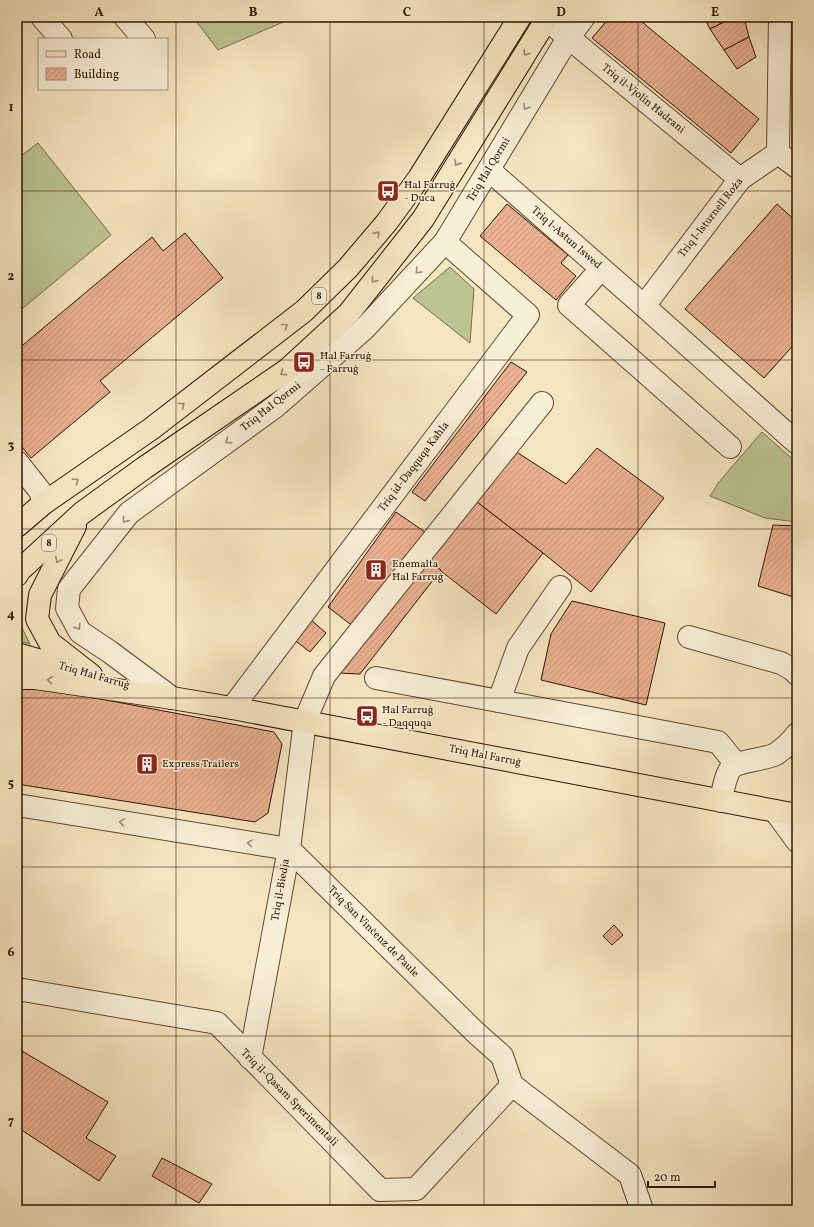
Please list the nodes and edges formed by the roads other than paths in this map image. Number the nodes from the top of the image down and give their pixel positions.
1 (42, 17) edge
2 (125, 17) edge
3 (520, 17) edge
4 (584, 17) edge
5 (780, 17) edge
6 (547, 18) edge
7 (60, 38) edge
8 (143, 38) edge
9 (568, 38) junction
10 (778, 153) junction
11 (797, 167) edge
12 (489, 170) junction
13 (740, 179) junction
14 (445, 242) junction
15 (601, 269) junction
16 (644, 306) junction
17 (542, 403) dead end
18 (797, 443) edge
19 (730, 447) dead end
20 (17, 462) edge
21 (44, 503) junction
22 (82, 513) junction
23 (17, 526) edge
24 (17, 575) edge
25 (560, 587) dead end
26 (689, 637) dead end
27 (17, 654) edge
28 (797, 674) edge
29 (91, 675) junction
30 (17, 678) edge
31 (376, 678) dead end
32 (172, 698) junction
33 (499, 701) junction
34 (232, 708) junction
35 (305, 721) junction
36 (797, 734) edge
37 (736, 764) junction
38 (721, 801) junction
39 (17, 805) edge
40 (775, 811) junction
41 (797, 815) edge
42 (797, 841) edge
43 (289, 849) junction
44 (17, 989) edge
45 (250, 1058) junction
46 (512, 1084) junction
47 (641, 1210) edge

1 - 7 street
2 - 8 street
21 -> 3 main road, 8
4 - 9 street, Triq Ħal Qormi
5 - 10 street
6 - 9 street, Triq il-Vjolin Ħadrani
6 -> 22 main road, Triq Ħal Qormi / 8
9 -> 12 street, Triq Ħal Qormi
9 - 13 street, Triq il-Vjolin Ħadrani
10 - 11 street
10 - 13 street, Triq l-Isturnell Roża
12 - 14 street, Triq Ħal Qormi
12 - 15 street, Triq l-Astun Iswed
13 - 16 street, Triq l-Isturnell Roża
14 -> 32 street, Triq Ħal Qormi
14 - 34 street, Triq id-Daqquqa Kaħla
15 - 16 street, Triq l-Astun Iswed
15 - 19 street
16 - 18 street, Triq l-Astun Iswed
17 - 35 street, Triq il-Biedja
20 - 21 street
21 - 23 main road, 8
22 - 24 main road, Triq Ħal Qormi / 8
22 -> 29 main road
25 - 33 street
26 - 28 street
27 - 29 main road, Triq Ħal Farruġ
29 - 32 main road, Triq Ħal Farruġ
32 -> 30 main road, Triq Ħal Farruġ
31 - 33 street
32 - 34 main road, Triq Ħal Farruġ
33 - 37 street
34 - 35 main road, Triq Ħal Farruġ
35 - 38 main road, Triq Ħal Farruġ
35 - 43 street, Triq il-Biedja
36 - 37 street
37 - 38 street
38 - 40 main road, Triq Ħal Farruġ
43 -> 39 street
40 - 41 main road, Triq Ħal Farruġ
40 - 42 street
43 - 45 street, Triq il-Biedja
43 - 46 street, Triq San Vinċenz de Paule
44 - 45 street, Triq il-Qasam Sperimentali
45 - 46 street, Triq il-Qasam Sperimentali
46 - 47 street

